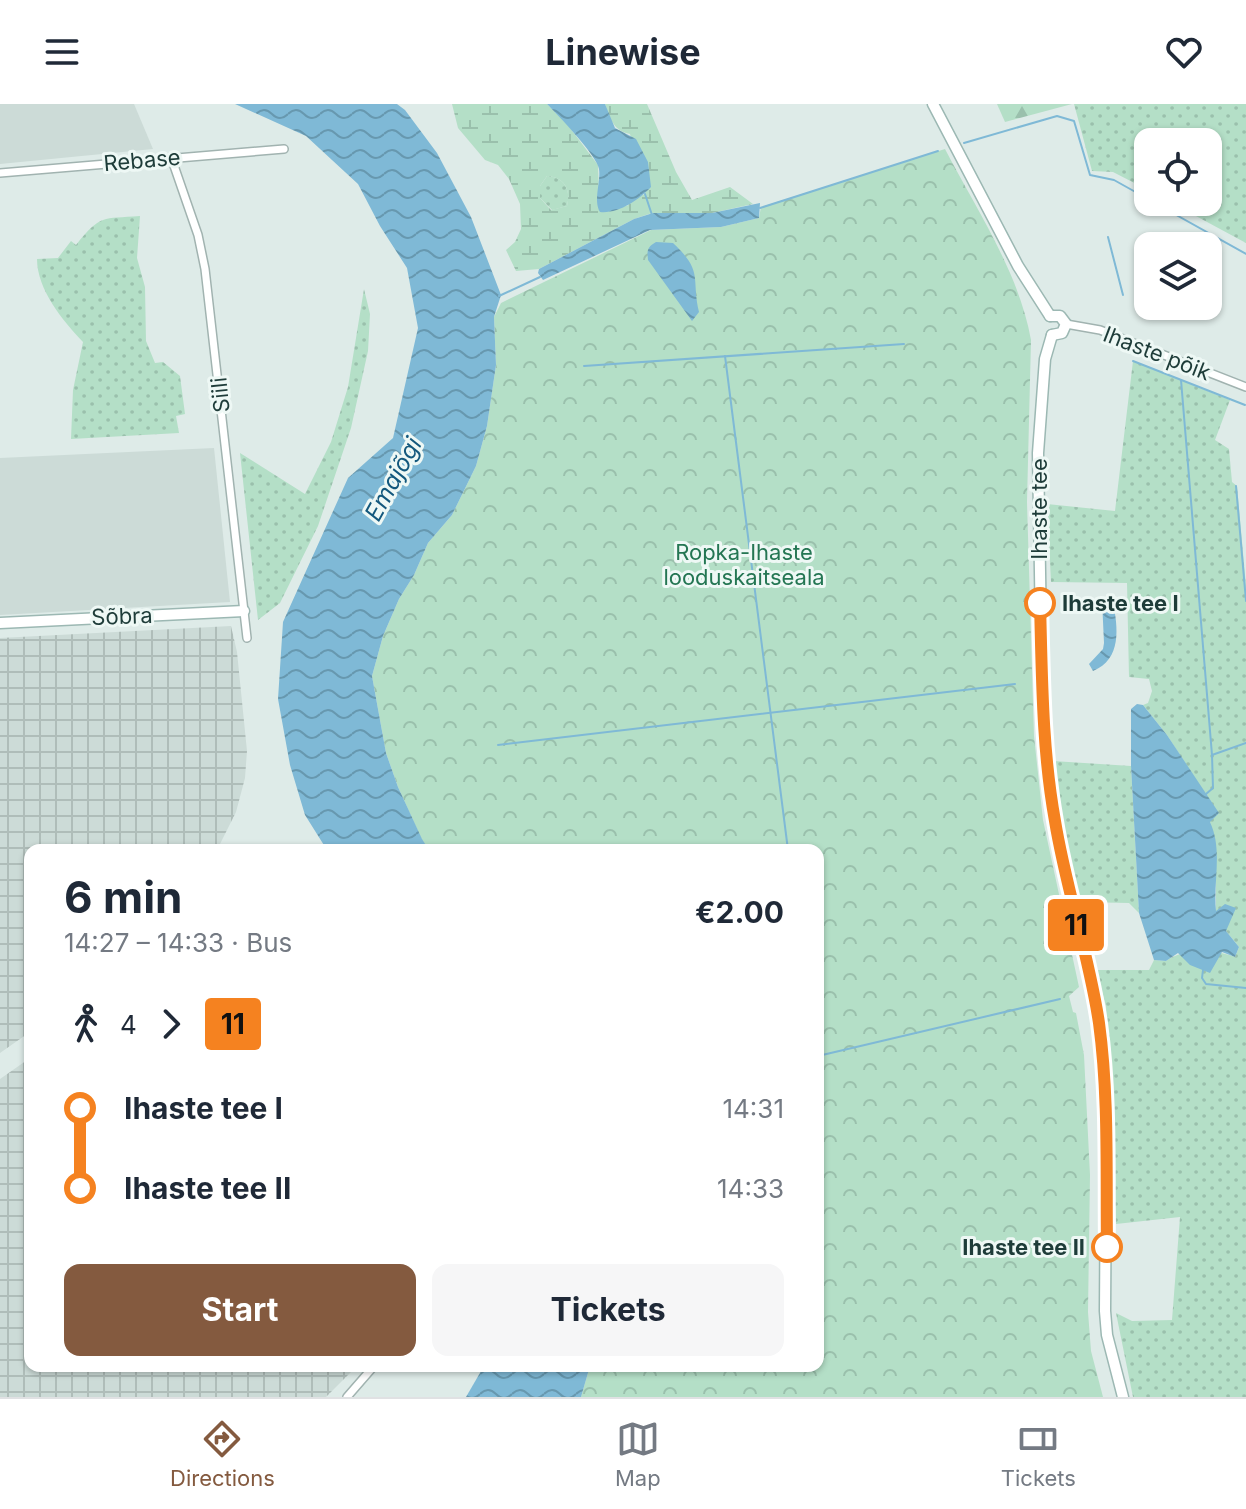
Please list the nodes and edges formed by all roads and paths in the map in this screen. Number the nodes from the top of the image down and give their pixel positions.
1 (933, 104) edge
2 (284, 149) dead end
3 (171, 157) junction
4 (0, 173) edge
5 (1050, 316) junction
6 (1066, 324) junction
7 (1052, 335) junction
8 (1246, 387) edge
9 (244, 611) junction
10 (0, 623) edge
11 (247, 638) dead end
12 (369, 1372) edge
13 (347, 1397) edge
14 (1123, 1397) edge

1 - 5 street
2 - 3 street, Rebase
3 - 4 street, Rebase
3 - 9 street, Siili
5 - 6 street
5 - 7 street
6 - 7 street
6 - 8 street, Ihaste põik
7 - 14 street, Ihaste tee
9 - 10 street, Sõbra
9 - 11 street, Siili
12 - 13 street

